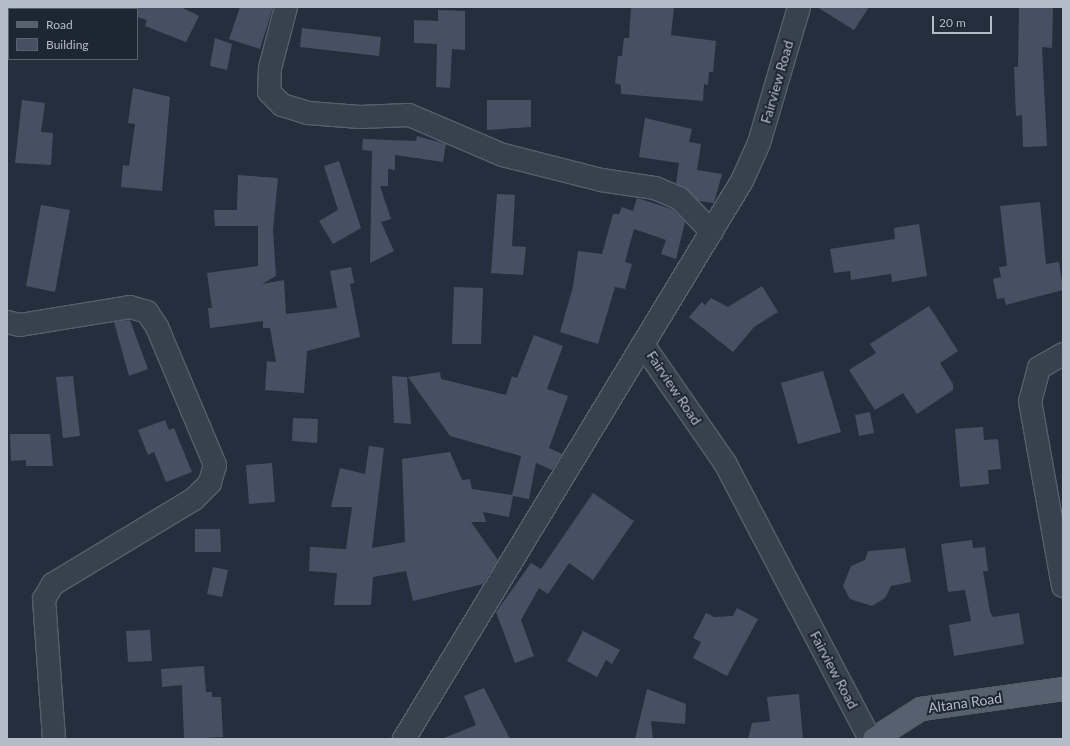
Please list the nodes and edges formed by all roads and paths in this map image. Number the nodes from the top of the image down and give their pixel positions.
1 (286, 7) edge
2 (799, 7) edge
3 (712, 232) junction
4 (7, 322) edge
5 (644, 346) junction
6 (1063, 354) edge
7 (1063, 586) edge
8 (1063, 689) edge
9 (54, 739) edge
10 (404, 739) edge
11 (870, 739) edge
12 (874, 739) edge

1 - 3 street
2 - 3 street, Fairview Road
3 - 5 street, Fairview Road
4 - 9 street
5 - 10 street
5 - 11 street, Fairview Road
6 - 7 street
8 - 12 main road, Altana Road

